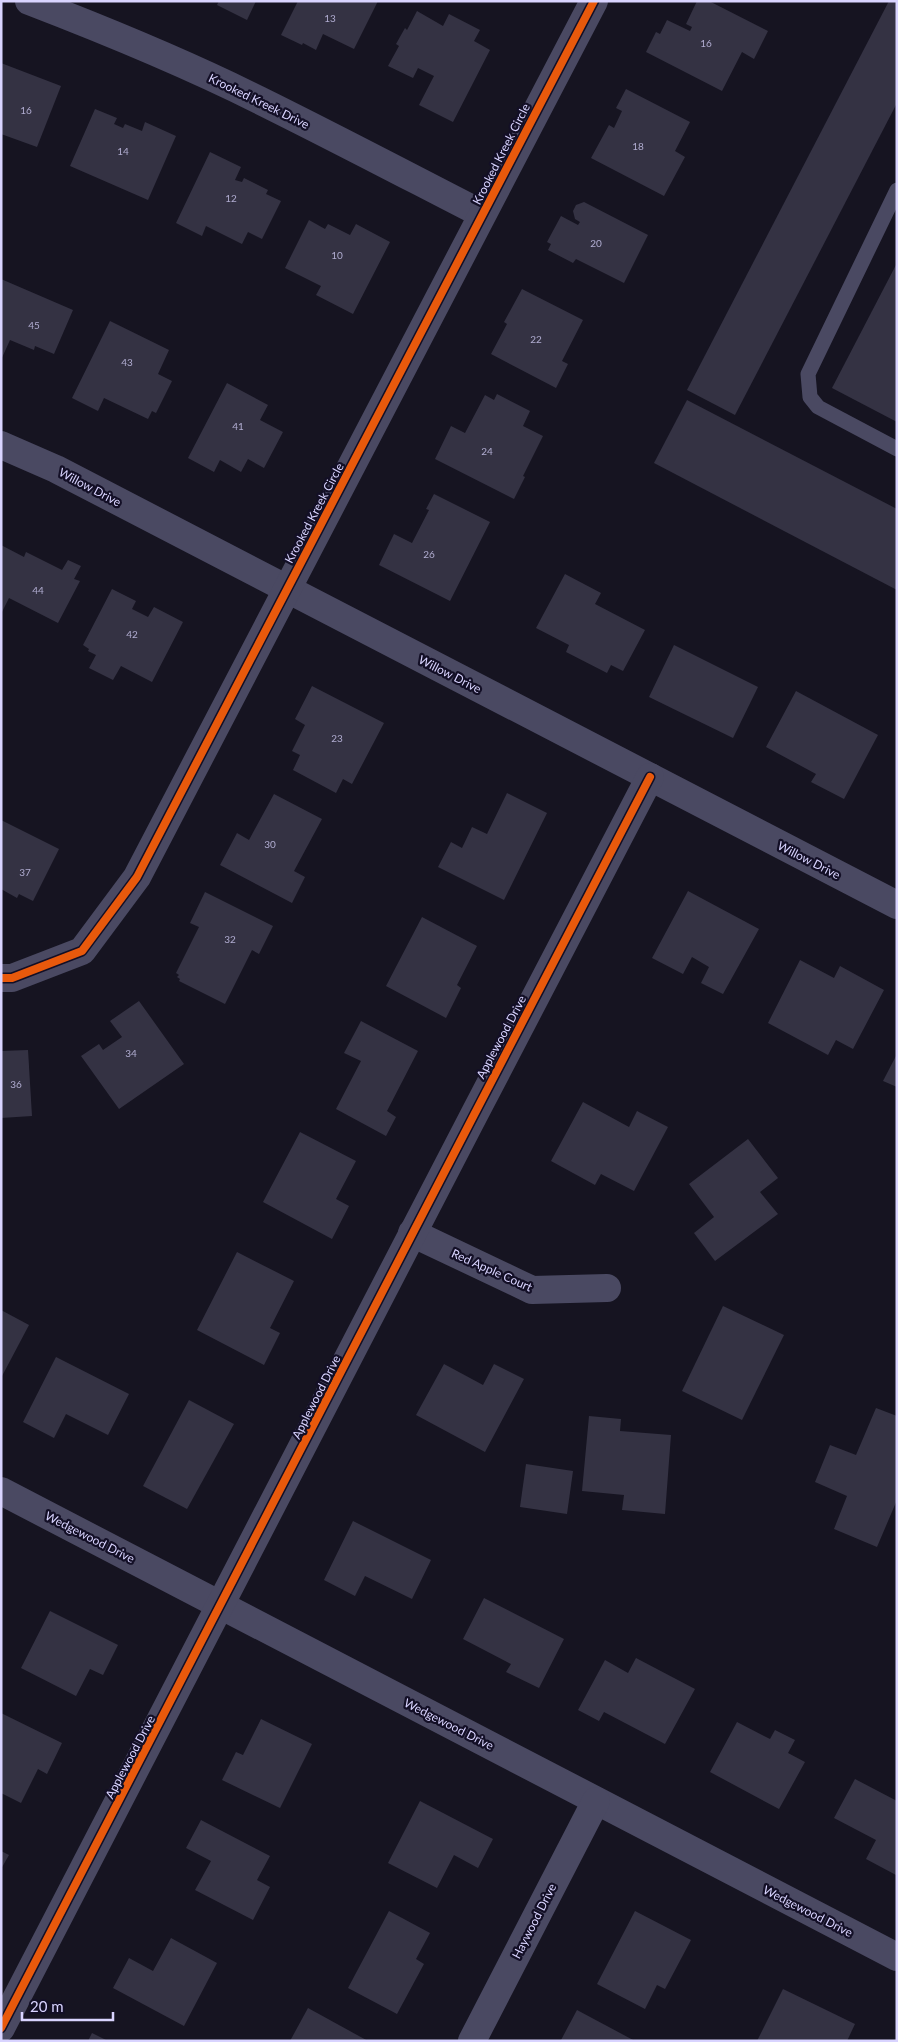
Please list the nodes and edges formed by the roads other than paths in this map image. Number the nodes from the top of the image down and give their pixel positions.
1 (29, 1) edge
2 (594, 1) edge
3 (897, 190) edge
4 (482, 214) junction
5 (1, 445) edge
6 (897, 449) edge
7 (286, 589) junction
8 (650, 777) junction
9 (897, 905) edge
10 (1, 978) edge
11 (412, 1233) junction
12 (607, 1288) dead end
13 (1, 1492) edge
14 (222, 1606) junction
15 (596, 1801) junction
16 (897, 1957) edge
17 (1, 2028) edge
18 (472, 2041) edge

1 - 4 street, Krooked Kreek Drive
2 - 4 street, Krooked Kreek Circle
3 - 6 lane
4 - 7 street, Krooked Kreek Circle
5 - 7 street, Willow Drive
7 - 8 street, Willow Drive
7 - 10 street, Krooked Kreek Circle
8 - 9 street, Willow Drive
8 - 11 street, Applewood Drive
11 - 12 street, Red Apple Court
11 - 14 street, Applewood Drive
13 - 14 street, Wedgewood Drive
14 - 15 street, Wedgewood Drive
14 - 17 street, Applewood Drive
15 - 16 street, Wedgewood Drive
15 - 18 street, Haywood Drive

